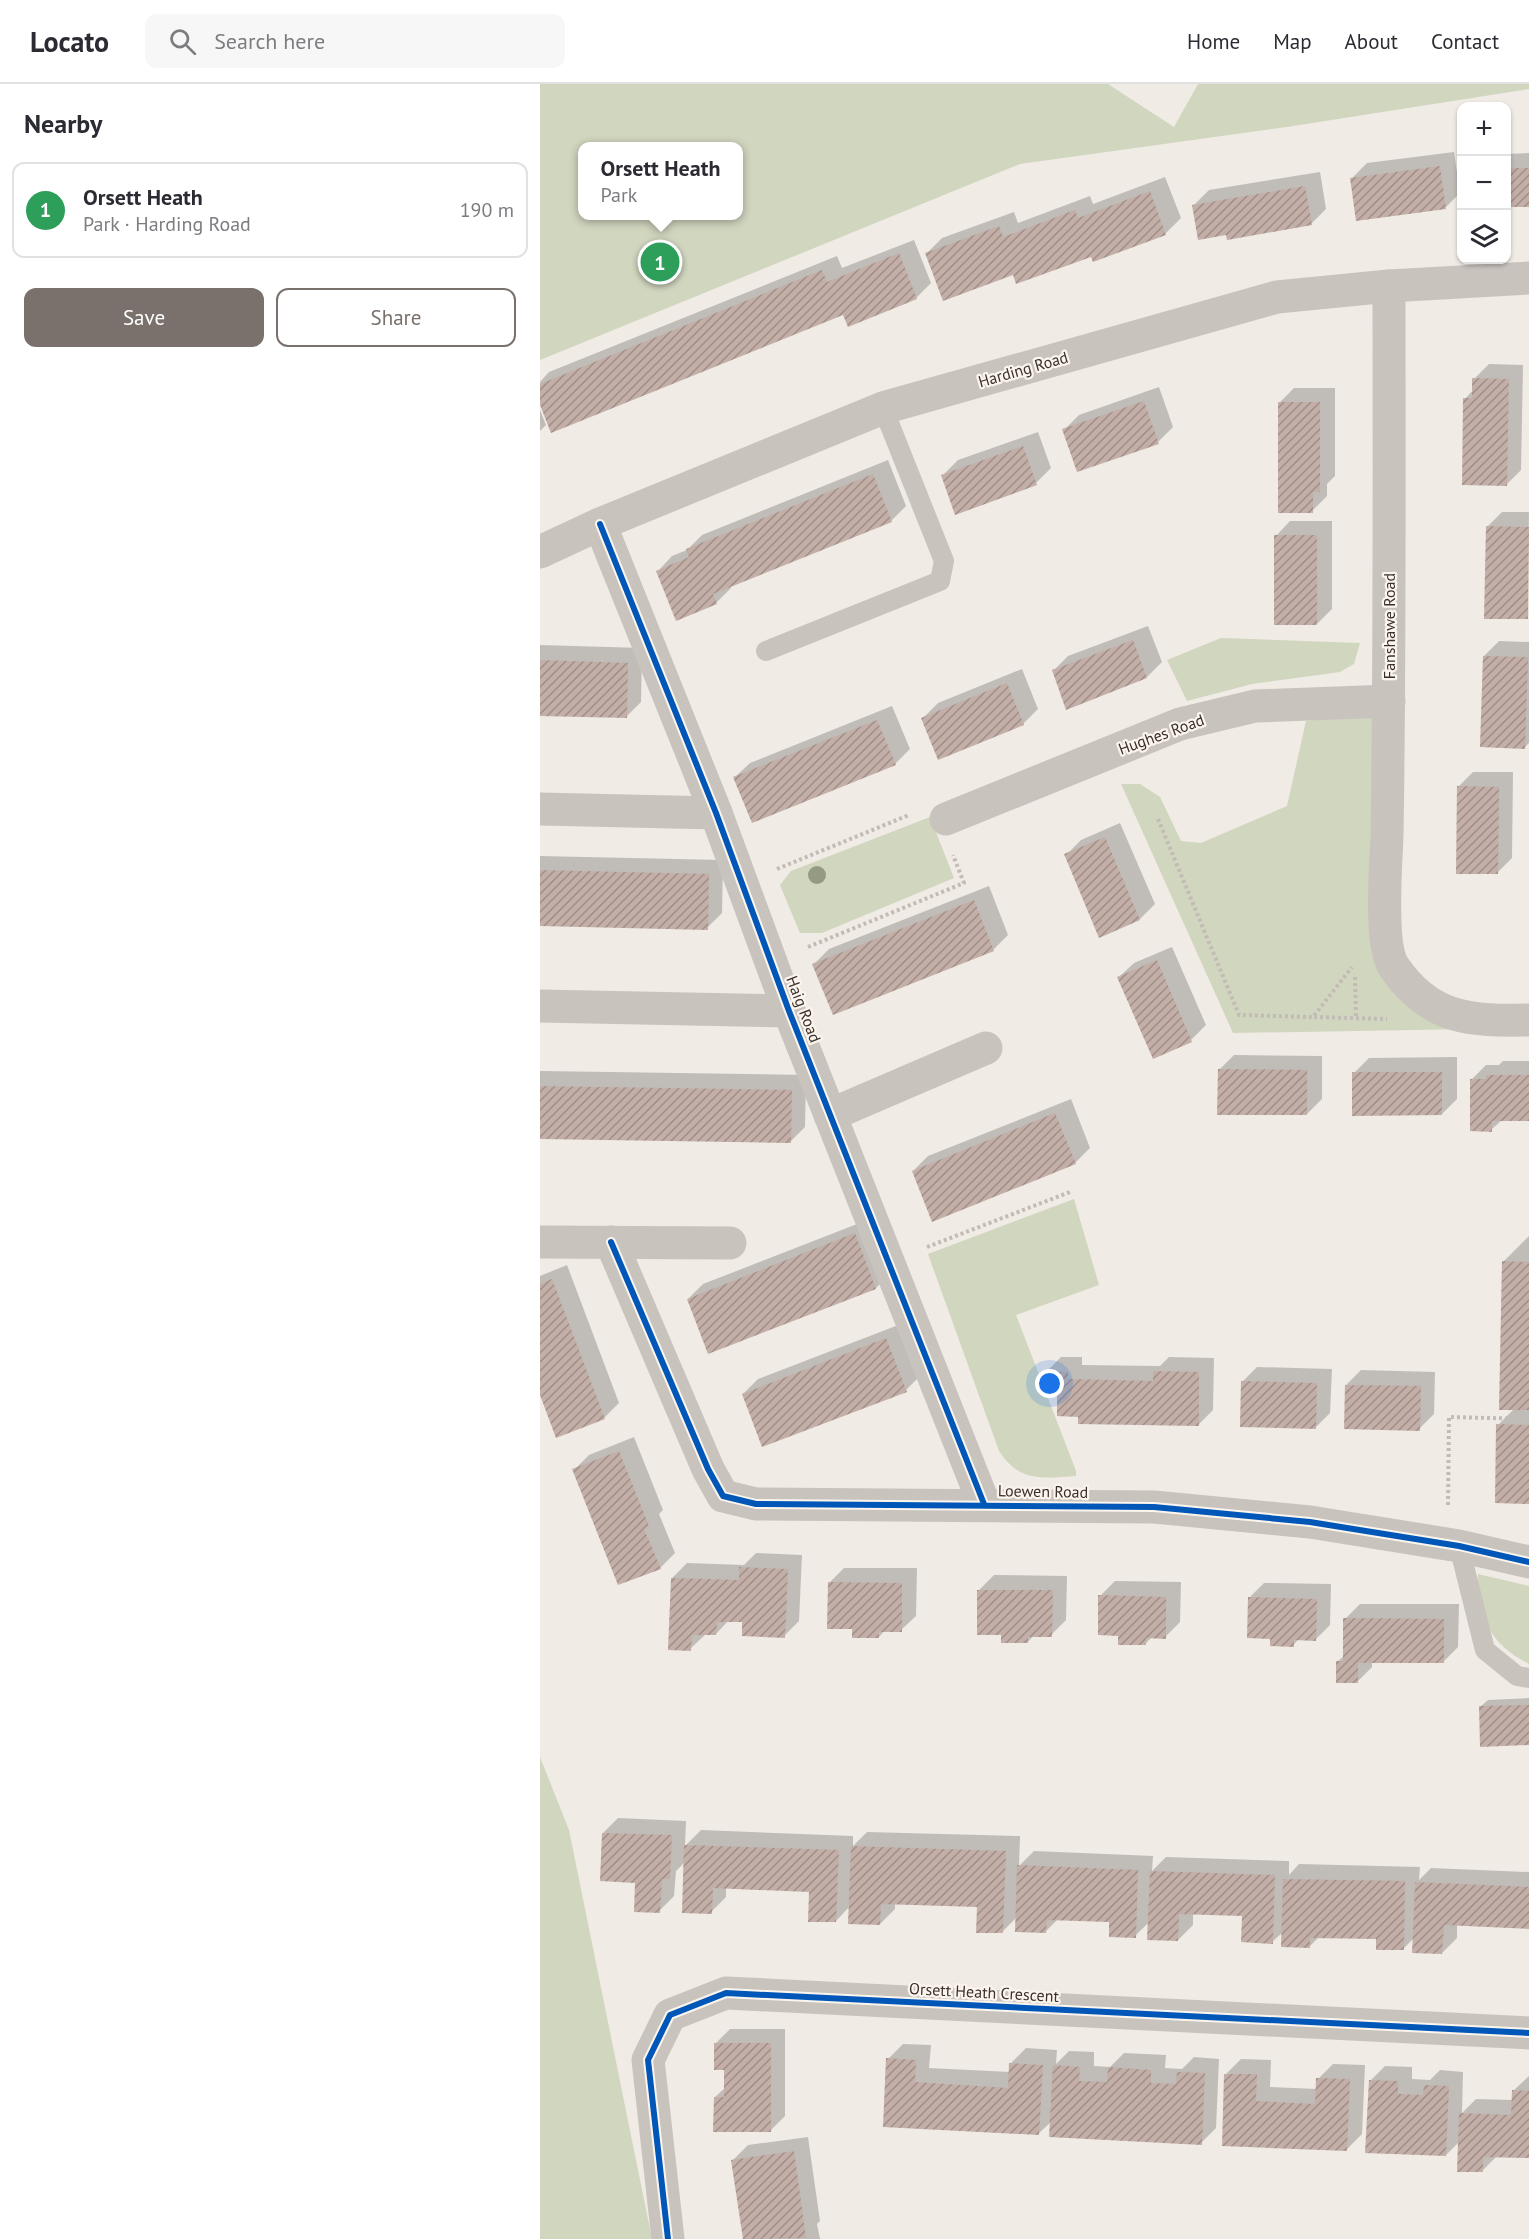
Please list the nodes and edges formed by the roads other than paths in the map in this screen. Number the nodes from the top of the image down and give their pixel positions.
1 (1529, 278) edge
2 (1389, 286) junction
3 (882, 408) junction
4 (600, 524) junction
5 (540, 552) edge
6 (766, 651) dead end
7 (1389, 701) junction
8 (540, 810) edge
9 (716, 813) junction
10 (946, 819) dead end
11 (540, 1006) edge
12 (789, 1011) junction
13 (1529, 1020) edge
14 (986, 1048) dead end
15 (831, 1115) junction
16 (540, 1242) edge
17 (611, 1242) junction
18 (730, 1243) dead end
19 (984, 1503) junction
20 (1459, 1546) junction
21 (1529, 1562) edge
22 (1529, 1678) edge
23 (1529, 2033) edge
24 (668, 2239) edge

1 - 2 street, Harding Road
2 - 3 street, Harding Road
2 - 7 street, Fanshawe Road
3 - 4 street, Harding Road
3 - 6 lane
4 - 5 street, Harding Road
4 - 9 street, Haig Road
7 - 10 street, Hughes Road
7 - 13 street, Fanshawe Road
8 - 9 street
9 - 12 street, Haig Road
11 - 12 street, Haig Road
12 - 15 street, Haig Road
14 - 15 street
15 - 19 street, Haig Road
16 - 17 street
17 - 18 street
17 - 19 street, Loewen Road
19 - 20 street, Loewen Road
20 - 21 street, Loewen Road
20 - 22 lane
23 - 24 street, Orsett Heath Crescent

